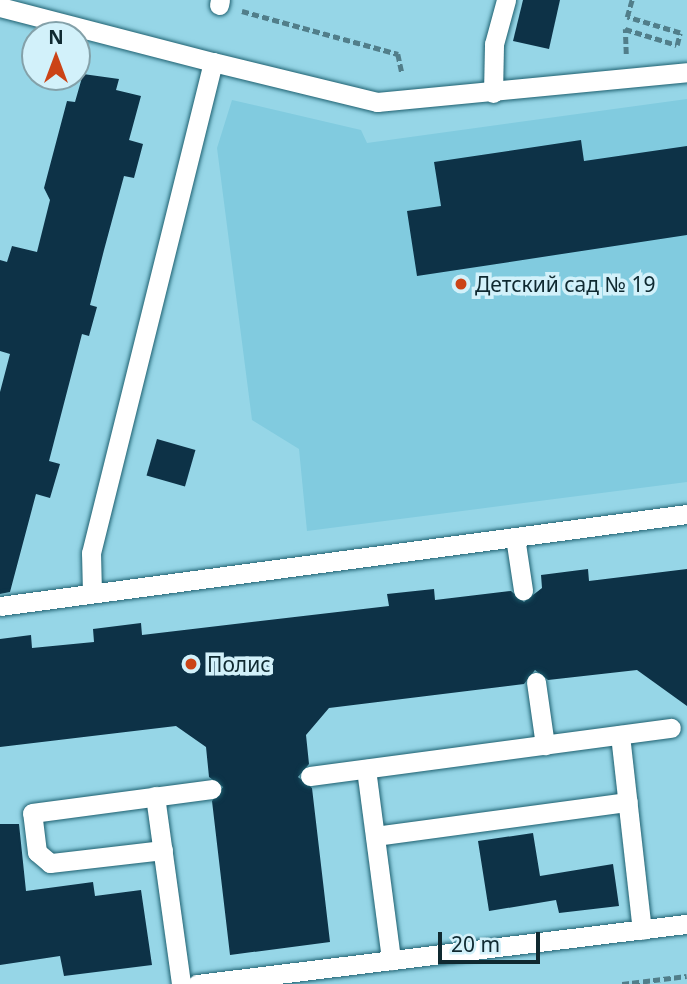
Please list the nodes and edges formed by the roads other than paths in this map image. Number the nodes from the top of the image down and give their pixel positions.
1 (506, 0) edge
2 (0, 7) edge
3 (214, 62) junction
4 (687, 72) edge
5 (493, 93) junction
6 (687, 514) edge
7 (515, 537) junction
8 (523, 590) dead end
9 (92, 593) junction
10 (0, 606) edge
11 (536, 682) dead end
12 (671, 728) dead end
13 (620, 735) junction
14 (545, 745) junction
15 (366, 769) junction
16 (310, 776) dead end
17 (211, 789) dead end
18 (155, 796) junction
19 (628, 802) junction
20 (375, 836) junction
21 (163, 850) junction
22 (687, 924) edge
23 (642, 930) junction
24 (391, 960) junction
25 (309, 977) edge
26 (181, 984) edge
27 (197, 984) edge

1 - 5 lane
2 - 3 lane
3 - 5 lane
3 - 9 lane
4 - 5 lane
6 - 7 lane
7 - 8 lane
7 - 9 lane
9 - 10 lane
11 - 14 lane
12 - 13 lane
13 - 14 lane
13 - 19 lane
14 - 15 lane
15 - 16 lane
15 - 20 lane
17 - 18 lane
18 - 21 lane
18 - 21 lane
19 - 20 lane
19 - 23 lane
20 - 24 lane
21 - 26 lane
22 - 23 lane
23 - 24 lane
24 - 25 lane
25 - 27 lane

